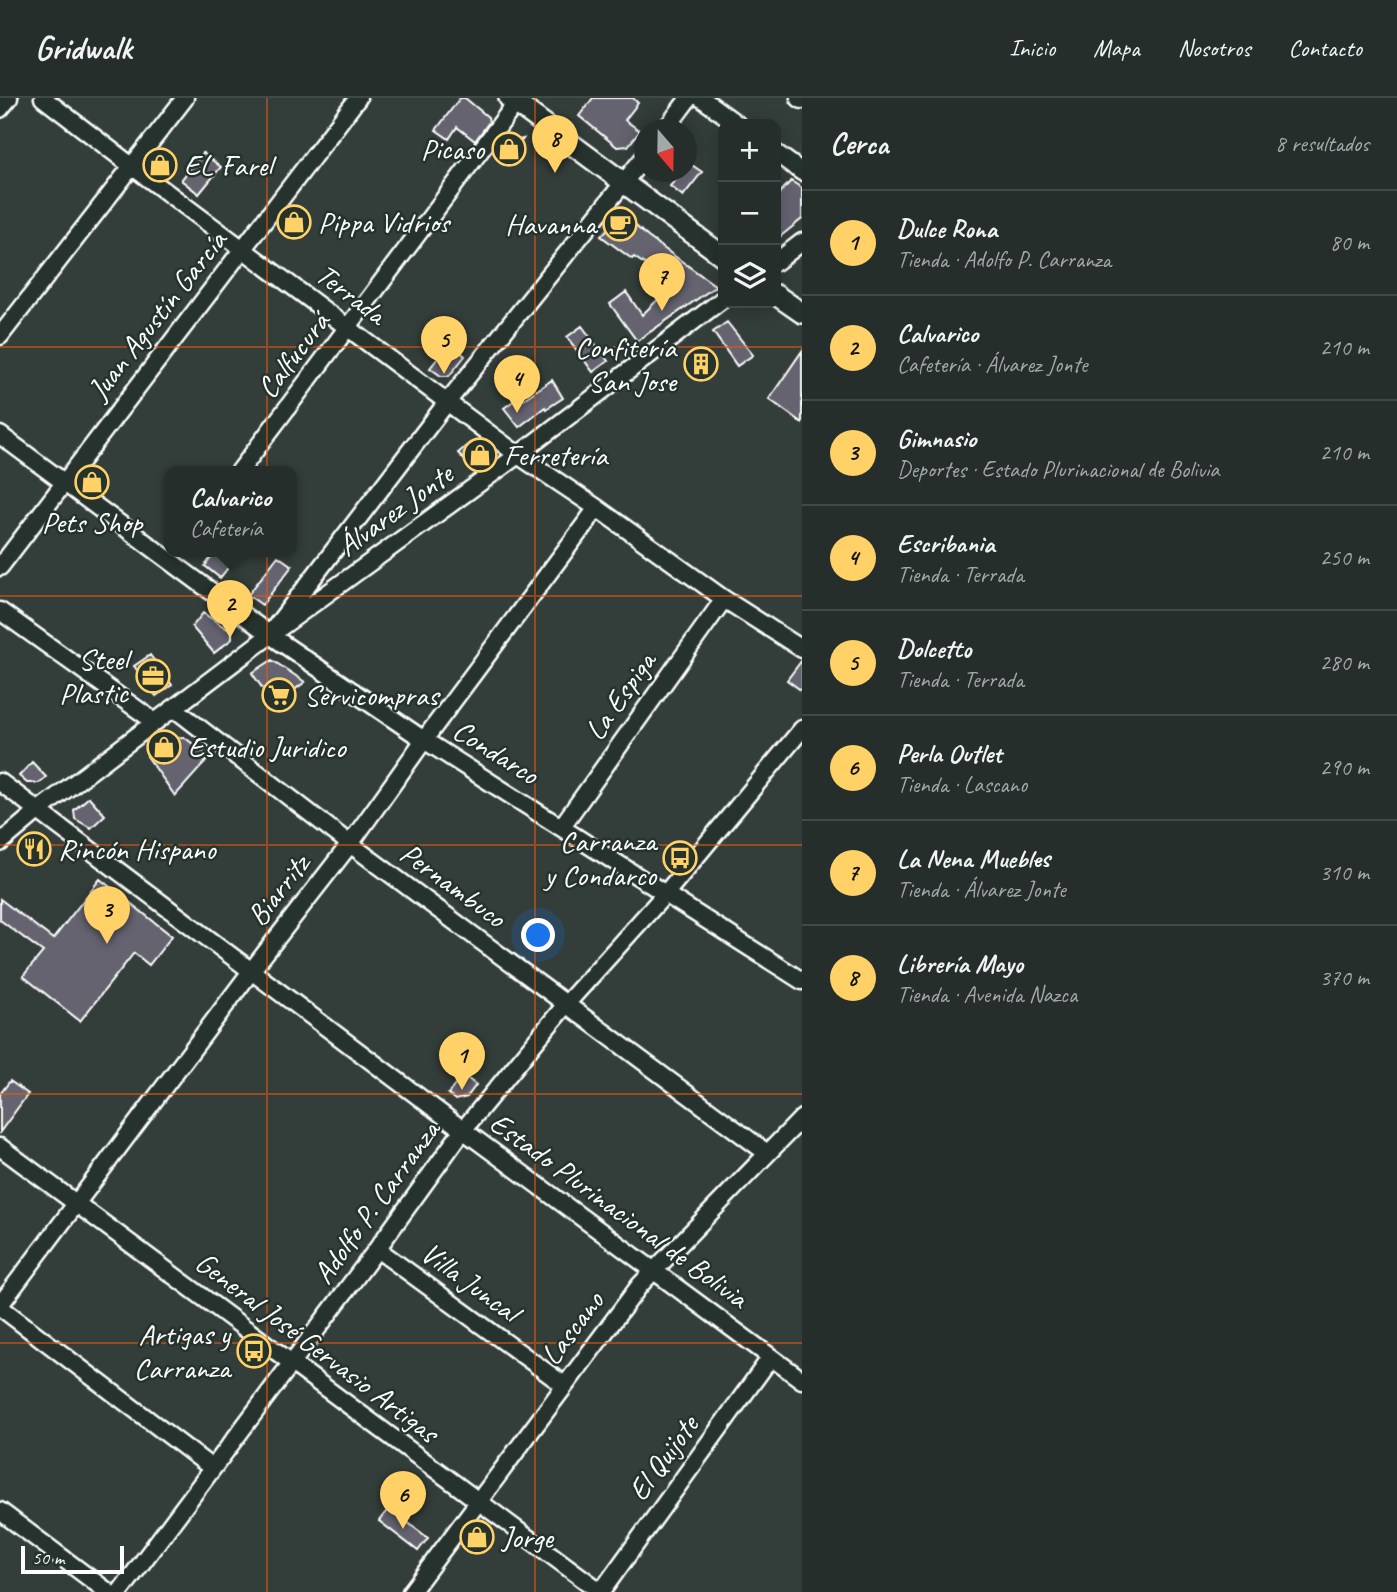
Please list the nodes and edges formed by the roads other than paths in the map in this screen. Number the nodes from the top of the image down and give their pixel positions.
1 (9, 98) edge
2 (43, 98) edge
3 (185, 98) edge
4 (358, 98) edge
5 (689, 98) edge
6 (701, 98) edge
7 (513, 100) edge
8 (0, 109) edge
9 (673, 119) edge
10 (730, 119) edge
11 (781, 157) edge
12 (133, 167) junction
13 (634, 170) edge
14 (802, 172) edge
15 (624, 183) junction
16 (802, 242) edge
17 (243, 248) junction
18 (718, 252) edge
19 (781, 258) edge
20 (781, 298) edge
21 (718, 303) edge
22 (802, 313) edge
23 (349, 328) junction
24 (0, 336) edge
25 (449, 401) junction
26 (0, 435) edge
27 (518, 455) junction
28 (244, 466) edge
29 (63, 482) junction
30 (597, 508) junction
31 (164, 550) edge
32 (174, 557) edge
33 (0, 567) edge
34 (723, 599) junction
35 (0, 611) edge
36 (270, 635) junction
37 (802, 649) edge
38 (175, 709) junction
39 (155, 722) junction
40 (802, 729) edge
41 (424, 740) junction
42 (0, 782) edge
43 (39, 810) junction
44 (562, 826) junction
45 (0, 843) edge
46 (350, 844) junction
47 (666, 893) junction
48 (252, 970) junction
49 (799, 974) edge
50 (567, 1003) junction
51 (802, 1118) edge
52 (463, 1130) junction
53 (0, 1147) edge
54 (767, 1153) junction
55 (77, 1203) junction
56 (377, 1250) junction
57 (652, 1270) junction
58 (0, 1306) edge
59 (771, 1357) junction
60 (292, 1364) junction
61 (798, 1372) edge
62 (564, 1385) junction
63 (212, 1468) junction
64 (477, 1501) junction
65 (0, 1511) edge
66 (108, 1592) edge
67 (120, 1592) edge
68 (411, 1592) edge
69 (601, 1592) edge

1 - 8 street
2 - 12 street, Terrada
3 - 12 street
4 - 17 street, Juan Agustín García
5 - 9 street
6 - 10 street
7 - 15 main road
7 - 23 street, Calfucurá
11 - 14 street
12 - 17 street, Terrada
12 - 24 street
13 - 15 street
15 - 18 main road
15 - 25 street
16 - 19 street
17 - 23 street, Terrada
17 - 29 street, Juan Agustín García
20 - 22 main road
21 - 27 street, Álvarez Jonte
23 - 25 street, Terrada
23 - 28 street, Calfucurá
25 - 27 street, Terrada
25 - 36 street
26 - 29 street, Condarco
27 - 30 street, Terrada
27 - 36 street, Álvarez Jonte
29 - 31 street, Condarco
29 - 33 street, Juan Agustín García
30 - 34 street, Terrada
30 - 41 street, Biarritz
32 - 36 street, Condarco
34 - 37 street, Terrada
34 - 44 street, La Espiga
35 - 39 street
36 - 38 street, Álvarez Jonte
36 - 41 street, Condarco
38 - 39 street, Álvarez Jonte
38 - 46 street, Pernambuco
39 - 43 street, Álvarez Jonte
40 - 47 street, Adolfo P. Carranza
41 - 44 street, Condarco
41 - 46 street, Biarritz
42 - 43 street, Estado Plurinacional de Bolivia
43 - 45 street, Álvarez Jonte
43 - 48 street, Estado Plurinacional de Bolivia
44 - 47 street, Condarco
46 - 48 street, Biarritz
46 - 50 street, Pernambuco
47 - 49 street, Condarco
47 - 50 street, Adolfo P. Carranza
48 - 52 street, Estado Plurinacional de Bolivia
48 - 55 street, Biarritz
50 - 52 street, Adolfo P. Carranza
50 - 54 street, Pernambuco
51 - 54 street, Lascano
52 - 56 street, Adolfo P. Carranza
52 - 57 street, Estado Plurinacional de Bolivia
53 - 55 street, General José Gervasio Artigas
54 - 57 street, Lascano
55 - 58 street, Biarritz
55 - 60 street, General José Gervasio Artigas
56 - 60 street, Adolfo P. Carranza
56 - 62 street, Villa Juncal
57 - 59 street, Estado Plurinacional de Bolivia
57 - 62 street, Lascano
58 - 63 street
59 - 61 street, Estado Plurinacional de Bolivia
59 - 69 street, El Quijote
60 - 63 street, Adolfo P. Carranza
60 - 64 street, General José Gervasio Artigas
62 - 64 street, Lascano
63 - 67 street, Adolfo P. Carranza
64 - 68 street, Lascano
64 - 69 street, General José Gervasio Artigas
65 - 66 street

